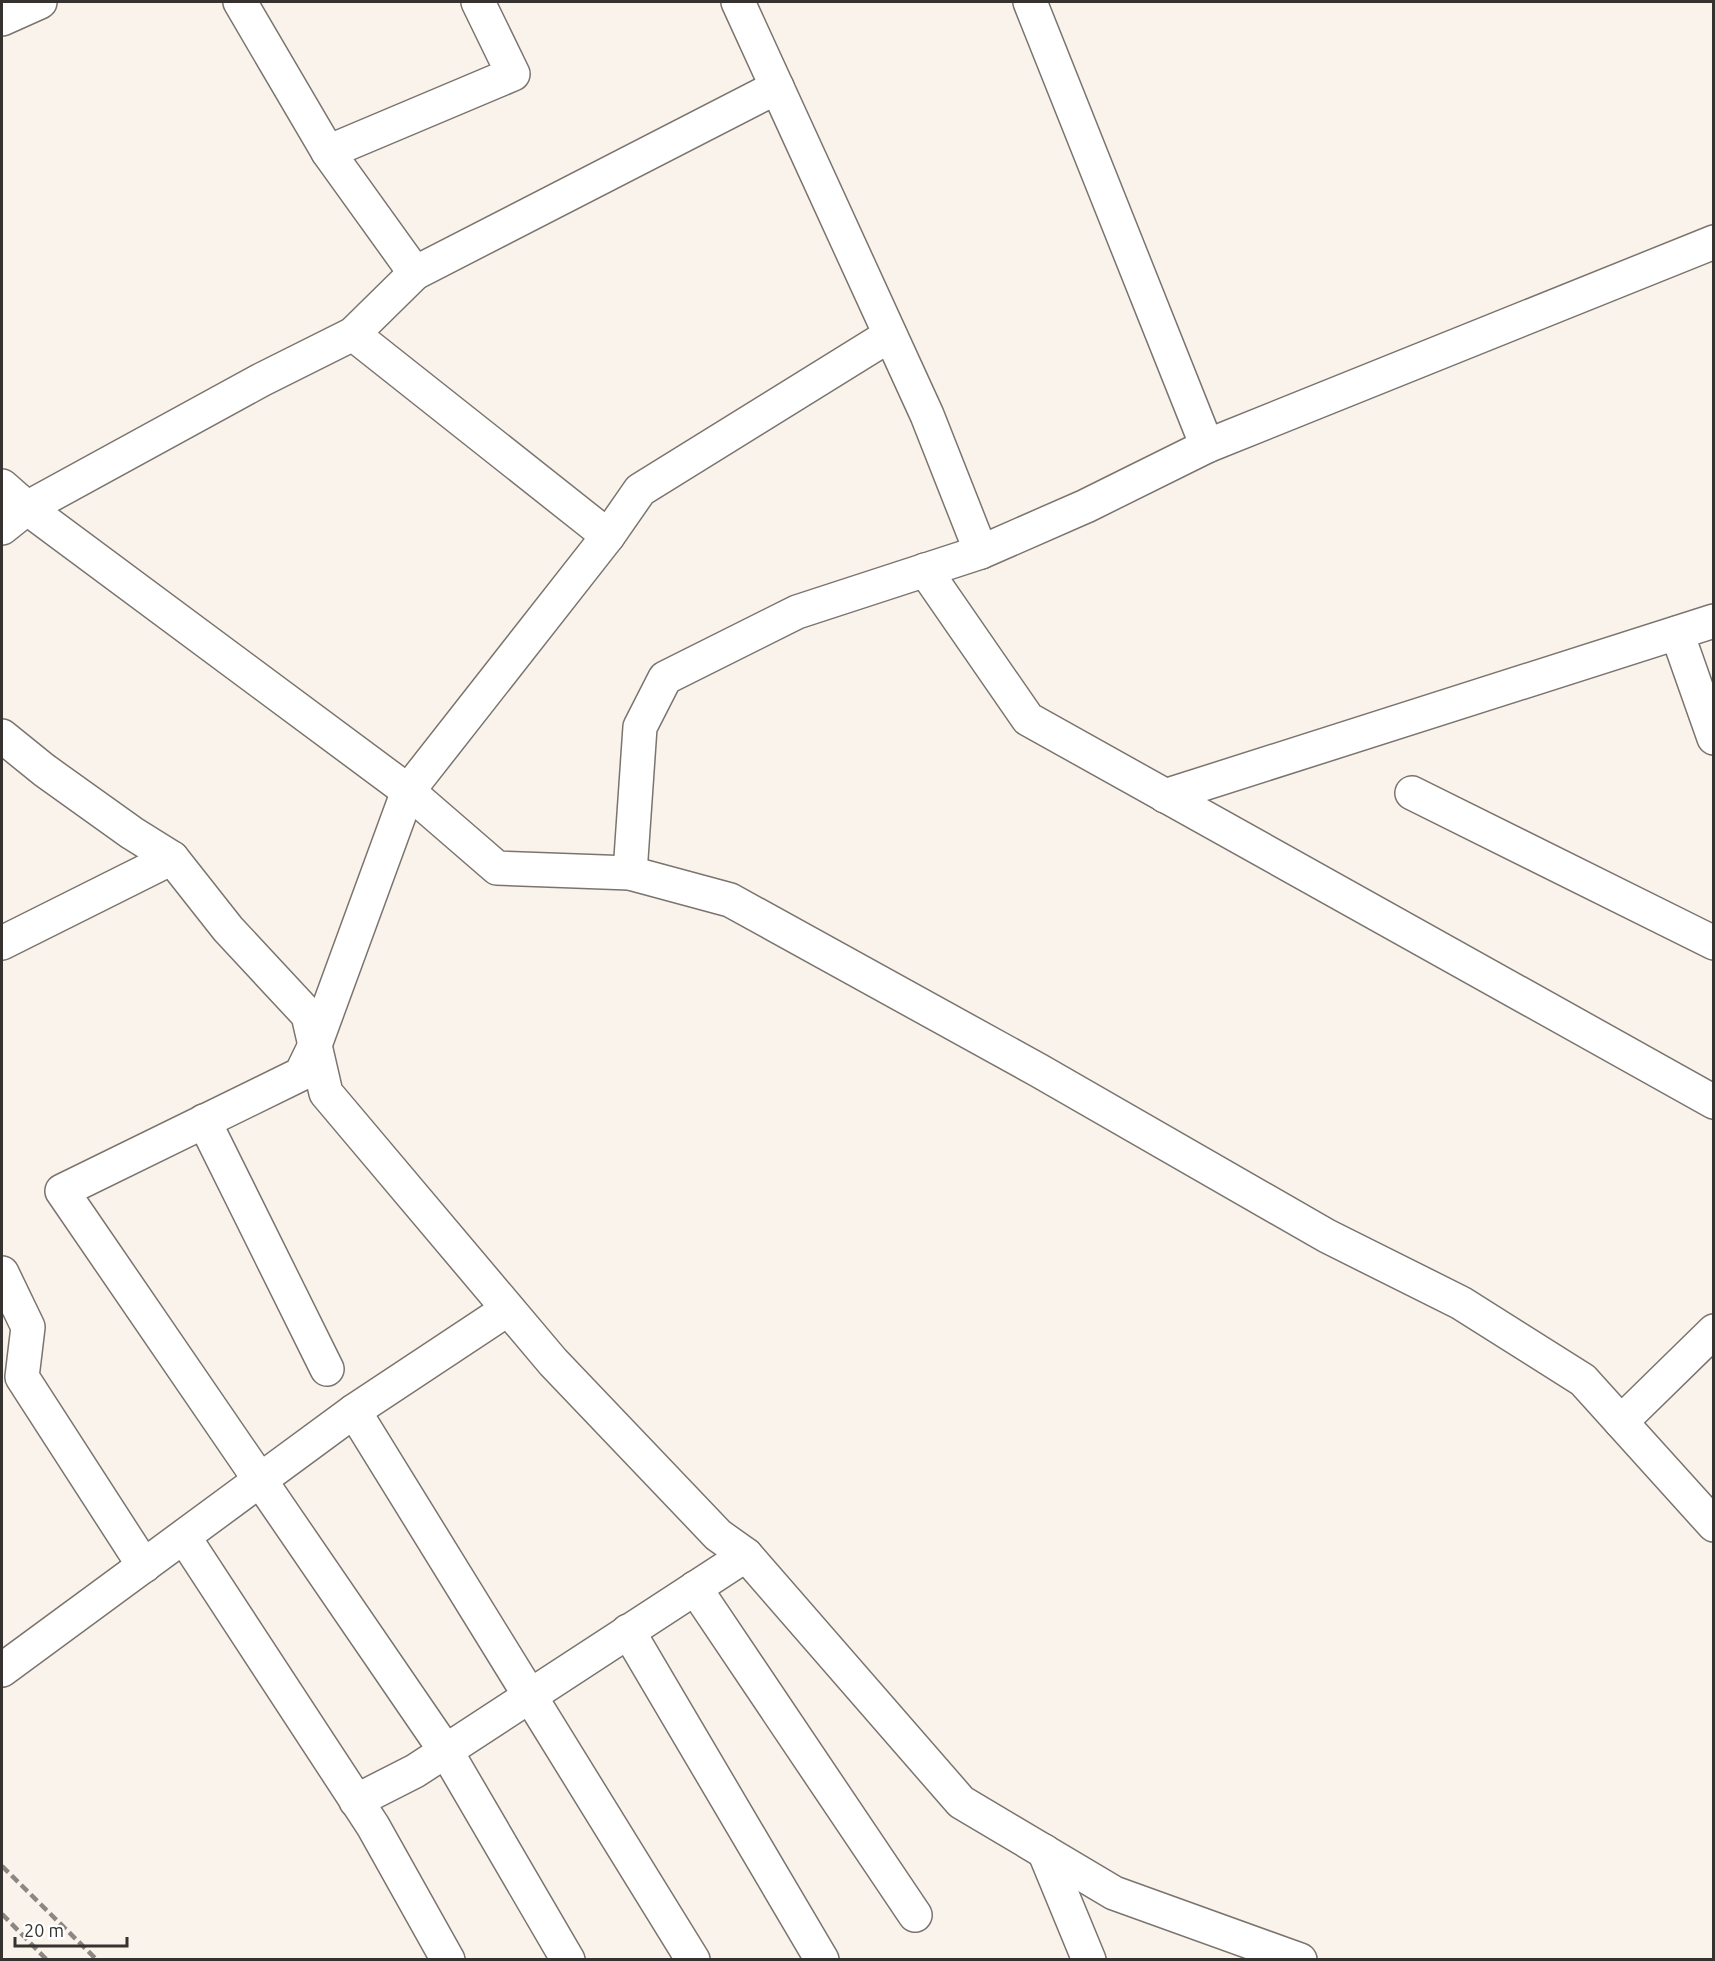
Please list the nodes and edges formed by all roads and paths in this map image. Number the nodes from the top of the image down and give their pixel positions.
1 (40, 2) edge
2 (240, 2) edge
3 (478, 2) edge
4 (738, 2) edge
5 (1030, 2) edge
6 (2, 19) edge
7 (777, 87) junction
8 (328, 152) junction
9 (1713, 242) edge
10 (415, 273) junction
11 (353, 334) junction
12 (890, 335) junction
13 (1207, 446) junction
14 (2, 486) edge
15 (27, 507) junction
16 (2, 528) edge
17 (608, 536) junction
18 (981, 552) junction
19 (925, 570) junction
20 (1713, 621) edge
21 (1677, 633) junction
22 (2, 736) edge
23 (1713, 738) edge
24 (408, 791) junction
25 (1412, 793) dead end
26 (1165, 796) junction
27 (172, 858) junction
28 (630, 873) junction
29 (1713, 943) edge
30 (2, 944) edge
31 (315, 1045) junction
32 (1713, 1102) edge
33 (204, 1121) junction
34 (2, 1272) edge
35 (508, 1309) junction
36 (1713, 1331) edge
37 (327, 1369) dead end
38 (354, 1411) junction
39 (1621, 1422) junction
40 (260, 1481) junction
41 (1713, 1525) edge
42 (184, 1537) junction
43 (746, 1555) junction
44 (144, 1566) junction
45 (695, 1587) junction
46 (628, 1631) junction
47 (2, 1670) edge
48 (529, 1696) junction
49 (445, 1751) junction
50 (356, 1801) junction
51 (1044, 1851) junction
52 (915, 1914) dead end
53 (448, 1959) edge
54 (568, 1959) edge
55 (693, 1959) edge
56 (822, 1959) edge
57 (1089, 1959) edge
58 (1300, 1959) edge

1 - 6 street
2 - 8 street
3 - 8 street
4 - 7 street
5 - 13 street
7 - 10 street
7 - 12 street
8 - 10 street
9 - 13 street
10 - 11 street
11 - 15 street
11 - 17 street
12 - 17 street
12 - 18 street
13 - 18 street
14 - 15 street
15 - 16 street
15 - 24 street
17 - 24 street
18 - 19 street
19 - 26 street
19 - 28 street
20 - 21 street
21 - 23 street
21 - 26 street
22 - 27 street
24 - 28 street
24 - 31 street
25 - 29 street
26 - 32 street
27 - 30 street
27 - 31 street
28 - 39 street
31 - 33 street
31 - 35 street
33 - 37 street
33 - 40 street
34 - 44 street
35 - 38 street
35 - 43 street
36 - 39 street
38 - 40 street
38 - 48 street
39 - 41 street
40 - 42 street
40 - 49 street
42 - 44 street
42 - 50 street
43 - 45 street
43 - 51 street
44 - 47 street
45 - 46 street
45 - 52 street
46 - 48 street
46 - 56 street
48 - 49 street
48 - 55 street
49 - 50 street
49 - 54 street
50 - 53 street
51 - 57 street
51 - 58 street

